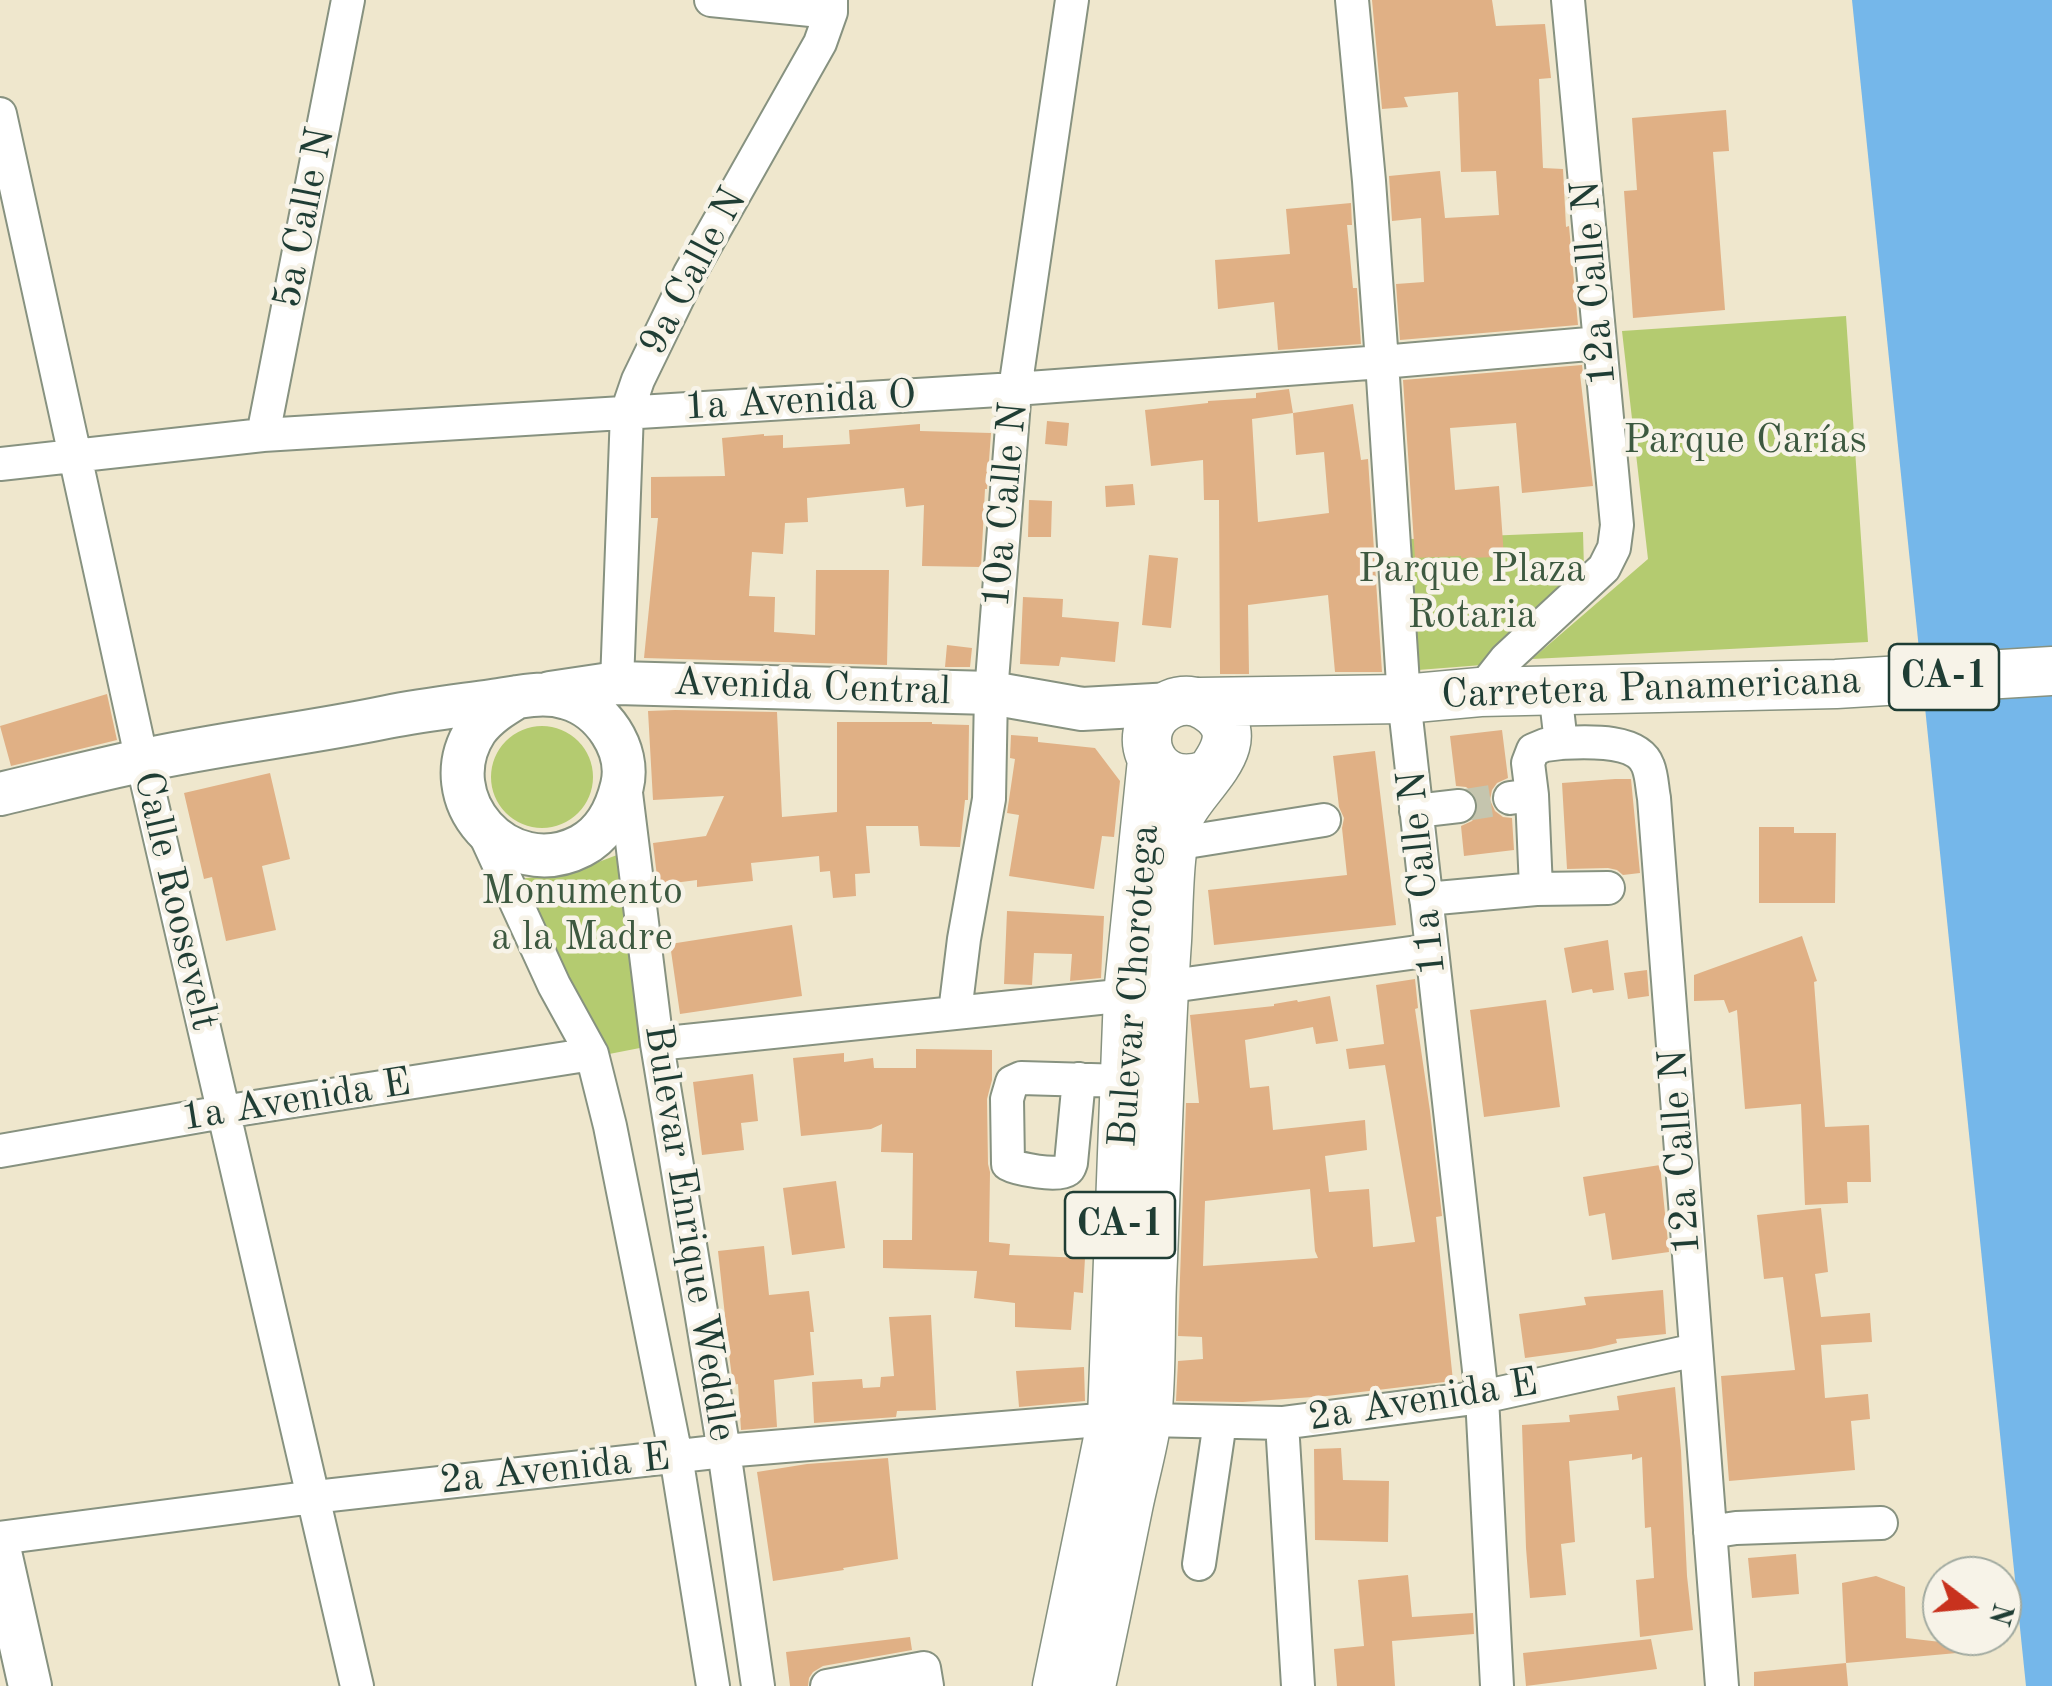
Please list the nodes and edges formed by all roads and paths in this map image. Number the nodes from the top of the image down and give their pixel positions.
1 (348, 0) edge
2 (711, 0) edge
3 (1072, 0) edge
4 (1352, 0) edge
5 (1568, 0) edge
6 (831, 6) edge
7 (0, 114) edge
8 (1600, 343) junction
9 (1382, 362) junction
10 (1016, 390) junction
11 (628, 412) junction
12 (262, 436) junction
13 (75, 456) junction
14 (0, 464) edge
15 (2052, 671) edge
16 (617, 683) junction
17 (1555, 691) junction
18 (1480, 692) junction
19 (991, 693) junction
20 (530, 696) junction
21 (1386, 699) junction
22 (1185, 703) junction
23 (1082, 709) junction
24 (390, 717) junction
25 (1561, 744) junction
26 (1150, 756) junction
27 (142, 760) junction
28 (1216, 760) junction
29 (622, 765) junction
30 (0, 794) edge
31 (1458, 806) tunnel mouth
32 (1416, 811) junction
33 (475, 816) junction
34 (1324, 820) dead end
35 (1174, 844) junction
36 (1608, 888) dead end
37 (1536, 889) junction
38 (1426, 900) junction
39 (1432, 950) junction
40 (1146, 991) junction
41 (955, 1012) junction
42 (657, 1044) junction
43 (592, 1054) junction
44 (224, 1112) junction
45 (0, 1151) edge
46 (1135, 1265) junction
47 (1696, 1350) junction
48 (1482, 1396) junction
49 (1129, 1419) junction
50 (1220, 1422) junction
51 (1282, 1423) junction
52 (724, 1451) junction
53 (676, 1456) junction
54 (314, 1497) junction
55 (1881, 1522) dead end
56 (1710, 1532) junction
57 (0, 1538) edge
58 (0, 1552) edge
59 (1200, 1564) dead end
60 (30, 1686) edge
61 (357, 1686) edge
62 (713, 1686) edge
63 (758, 1686) edge
64 (827, 1686) edge
65 (927, 1686) edge
66 (1057, 1686) edge
67 (1092, 1686) edge
68 (1298, 1686) edge
69 (1496, 1686) edge
70 (1722, 1686) edge

1 - 12 street, 5a Calle N
2 - 6 street
3 - 10 street, 10a Calle N
4 - 9 street, 11a Calle N
5 - 8 street, 12a Calle N
6 - 11 street, 9a Calle N
7 - 13 street, Calle Roosevelt
8 - 9 street, 1a Avenida O
8 - 18 street, 12a Calle N
9 - 10 street, 1a Avenida O
9 - 21 street, 11a Calle N
10 - 11 street, 1a Avenida O
10 - 19 street, 10a Calle N
11 - 12 street, 1a Avenida O
11 - 16 street, 9a Calle N
12 - 13 street, 1a Avenida O
13 - 14 street, 1a Avenida O
13 - 27 street, Calle Roosevelt
15 - 17 highway, Carretera Panamericana / CA-1
16 - 19 main road, Avenida Central
16 - 20 main road, Avenida Central
16 - 29 main road, Bulevar Enrique Weddle
17 - 18 highway, Carretera Panamericana / CA-1
17 - 25 street
18 - 21 highway, Carretera Panamericana / CA-1
19 - 23 main road, Avenida Central
19 - 41 street, 10a Calle N
20 - 24 main road, Avenida Central
20 - 29 main road
20 - 33 main road
21 - 22 highway, Carretera Panamericana / CA-1
21 - 28 highway, Carretera Panamericana / CA-1
21 - 32 street, 11a Calle N
22 - 23 main road, Avenida Central
22 - 26 highway, CA-1
22 - 28 highway
23 - 26 main road, Avenida Central
24 - 27 main road, Avenida Central
24 - 33 main road, Bulevar Enrique Weddle
25 - 37 street
25 - 47 street, 12a Calle N
26 - 28 highway
26 - 40 highway, Bulevar Chorotega / CA-1
27 - 30 main road, Avenida Central
27 - 44 street, Calle Roosevelt
28 - 35 highway, Bulevar Chorotega / CA-1
29 - 33 main road
29 - 42 street, Bulevar Enrique Weddle
31 - 32 street
32 - 38 street, 11a Calle N
33 - 43 street, Bulevar Enrique Weddle
34 - 35 street
35 - 40 highway, Bulevar Chorotega / CA-1
36 - 37 street
37 - 38 street
38 - 39 street, 11a Calle N
39 - 40 street
39 - 48 street, 11a Calle N
40 - 41 street
40 - 46 highway, Bulevar Chorotega / CA-1
40 - 46 highway, Bulevar Chorotega / CA-1
41 - 42 street
42 - 52 street, Bulevar Enrique Weddle
43 - 44 street, 1a Avenida E
43 - 53 street, Bulevar Enrique Weddle
44 - 45 street, 1a Avenida E
44 - 54 street, Calle Roosevelt
46 - 49 highway, Bulevar Chorotega / CA-1
47 - 48 street, 2a Avenida E
47 - 56 street, 12a Calle N
48 - 51 street, 2a Avenida E
48 - 69 street, 11a Calle N
49 - 50 street, 2a Avenida E
49 - 52 street, 2a Avenida E
49 - 66 highway, Bulevar Chorotega / CA-1
49 - 67 highway, Bulevar Chorotega / CA-1
50 - 51 street, 2a Avenida E
50 - 59 street
51 - 68 street
52 - 53 street, 2a Avenida E
52 - 63 street, Bulevar Enrique Weddle
53 - 54 street, 2a Avenida E
53 - 62 street, Bulevar Enrique Weddle
54 - 57 street, 2a Avenida E
54 - 61 street, Calle Roosevelt
55 - 56 street
56 - 70 street, 12a Calle N
58 - 60 main road
64 - 65 street

